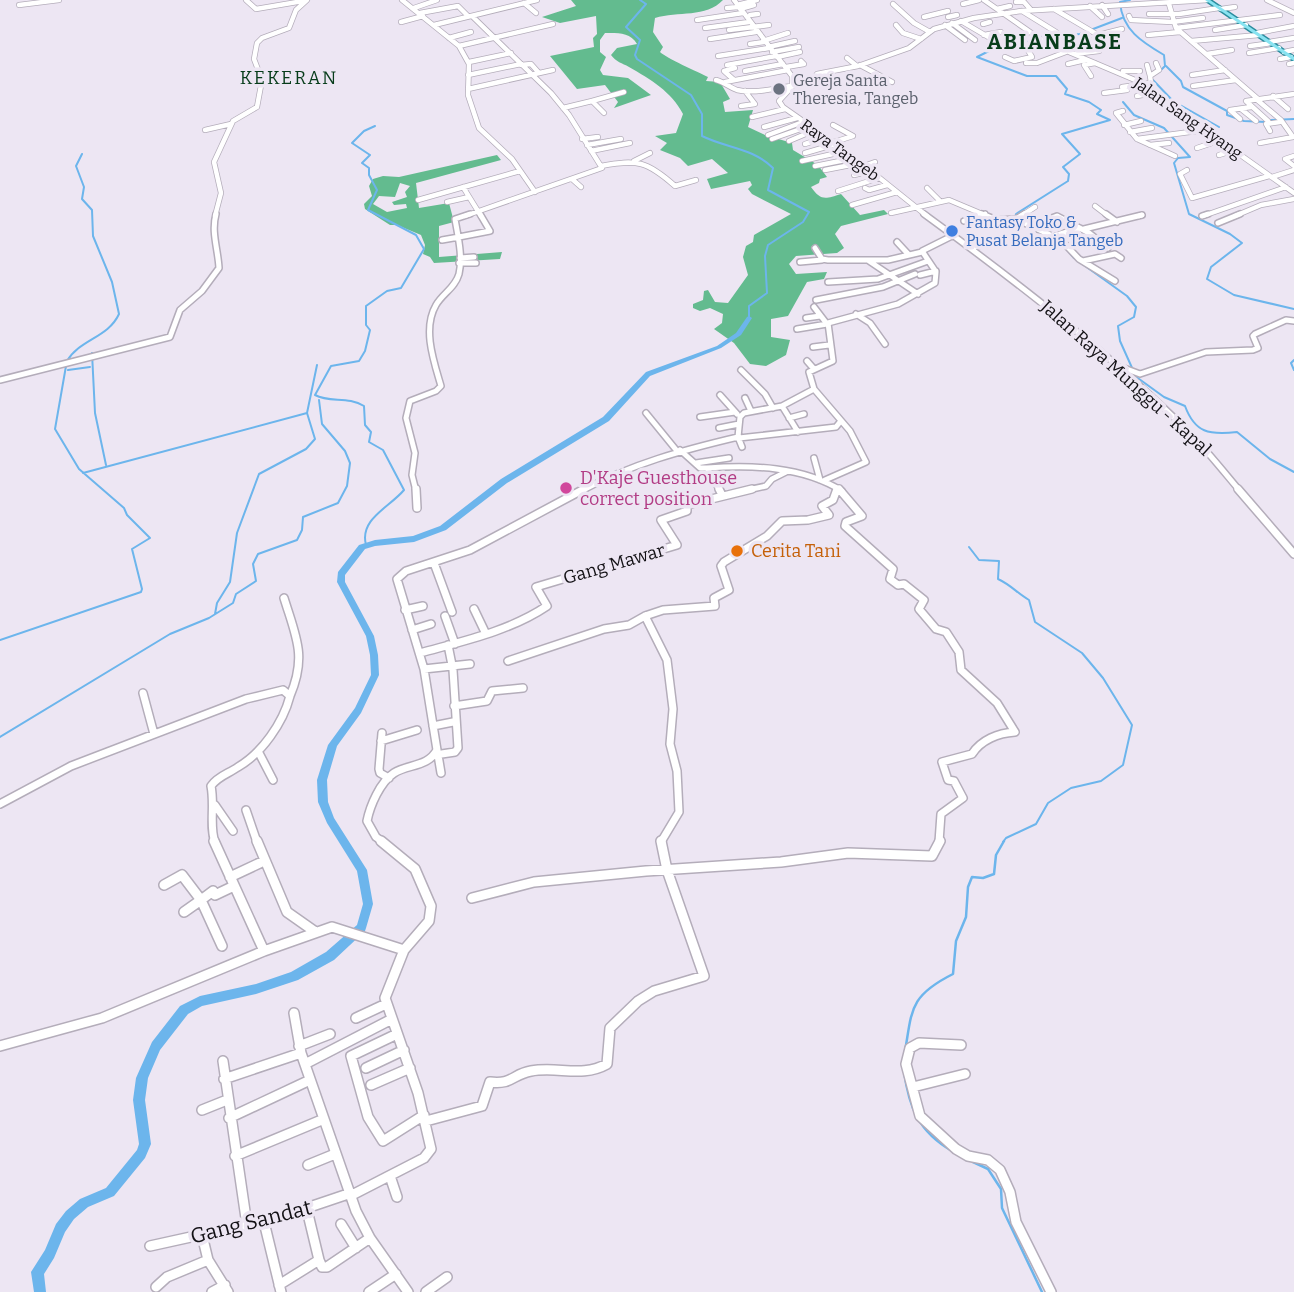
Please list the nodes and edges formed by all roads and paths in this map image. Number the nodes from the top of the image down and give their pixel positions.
1 (59, 0) edge
2 (246, 0) edge
3 (402, 0) edge
4 (437, 0) edge
5 (979, 0) edge
6 (984, 0) edge
7 (1267, 0) edge
8 (305, 1) edge
9 (534, 1) edge
10 (755, 2) edge
11 (1016, 2) edge
12 (1131, 2) edge
13 (524, 3) junction
14 (1102, 3) edge
15 (1214, 3) edge
16 (893, 4) dead end
17 (963, 4) dead end
18 (1119, 4) edge
19 (1170, 4) edge
20 (19, 5) dead end
21 (1010, 6) dead end
22 (1090, 6) junction
23 (1184, 7) dead end
24 (1235, 7) dead end
25 (414, 8) junction
26 (997, 9) junction
27 (1053, 9) junction
28 (726, 10) dead end
29 (1031, 10) junction
30 (911, 11) dead end
31 (948, 11) dead end
32 (1021, 11) junction
33 (1121, 11) dead end
34 (744, 12) edge
35 (1004, 13) junction
36 (1149, 13) dead end
37 (1294, 13) edge
38 (422, 14) junction
39 (758, 14) dead end
40 (942, 14) junction
41 (1108, 14) dead end
42 (1173, 15) junction
43 (1280, 15) dead end
44 (470, 16) junction
45 (1129, 16) dead end
46 (924, 17) dead end
47 (1102, 17) dead end
48 (908, 18) junction
49 (974, 18) junction
50 (1203, 18) dead end
51 (697, 20) dead end
52 (959, 20) junction
53 (401, 22) dead end
54 (1172, 22) junction
55 (489, 23) dead end
56 (713, 23) dead end
57 (1275, 23) dead end
58 (479, 24) junction
59 (553, 24) dead end
60 (434, 25) junction
61 (769, 25) dead end
62 (896, 25) dead end
63 (945, 25) junction
64 (1228, 25) dead end
65 (1294, 26) edge
66 (1248, 27) junction
67 (1285, 27) junction
68 (705, 28) dead end
69 (1122, 29) dead end
70 (729, 30) dead end
71 (1178, 30) junction
72 (1215, 30) dead end
73 (471, 32) dead end
74 (930, 32) junction
75 (978, 32) junction
76 (1030, 32) junction
77 (1056, 32) dead end
78 (1234, 32) dead end
79 (455, 33) dead end
80 (788, 33) dead end
81 (999, 34) dead end
82 (1148, 35) dead end
83 (1013, 36) dead end
84 (447, 37) junction
85 (986, 37) junction
86 (491, 38) junction
87 (749, 38) dead end
88 (1294, 38) edge
89 (710, 39) dead end
90 (921, 39) junction
91 (1039, 39) junction
92 (1099, 39) dead end
93 (975, 40) dead end
94 (795, 41) dead end
95 (951, 41) dead end
96 (1191, 41) junction
97 (1270, 42) junction
98 (750, 44) dead end
99 (459, 46) junction
100 (1250, 47) dead end
101 (1007, 48) dead end
102 (771, 50) junction
103 (800, 50) dead end
104 (1232, 50) dead end
105 (1282, 50) junction
106 (1294, 50) edge
107 (1037, 51) dead end
108 (1065, 51) junction
109 (1030, 52) junction
110 (1073, 52) junction
111 (511, 53) junction
112 (1011, 53) dead end
113 (1249, 53) dead end
114 (1207, 54) junction
115 (758, 55) dead end
116 (719, 56) dead end
117 (727, 56) dead end
118 (1005, 57) dead end
119 (847, 58) dead end
120 (1085, 59) junction
121 (1280, 59) dead end
122 (801, 61) dead end
123 (1024, 61) junction
124 (1292, 61) edge
125 (469, 62) junction
126 (1096, 63) junction
127 (1156, 63) dead end
128 (521, 64) junction
129 (1068, 64) dead end
130 (727, 65) dead end
131 (1147, 65) dead end
132 (734, 66) junction
133 (859, 66) junction
134 (811, 67) dead end
135 (744, 69) dead end
136 (553, 70) dead end
137 (1225, 70) junction
138 (1117, 71) junction
139 (1140, 71) dead end
140 (539, 73) junction
141 (817, 74) junction
142 (468, 75) junction
143 (531, 75) junction
144 (1192, 75) dead end
145 (1091, 76) dead end
146 (1150, 76) junction
147 (716, 80) dead end
148 (734, 80) junction
149 (1236, 80) junction
150 (793, 81) junction
151 (725, 82) junction
152 (773, 82) dead end
153 (892, 82) dead end
154 (743, 83) dead end
155 (1143, 86) junction
156 (1194, 86) dead end
157 (1122, 87) dead end
158 (468, 89) junction
159 (748, 91) junction
160 (624, 92) dead end
161 (1104, 93) dead end
162 (1153, 93) junction
163 (1294, 94) edge
164 (1137, 96) dead end
165 (1273, 96) junction
166 (1257, 99) junction
167 (592, 101) junction
168 (741, 106) dead end
169 (1251, 107) junction
170 (563, 108) junction
171 (1241, 108) junction
172 (785, 109) junction
173 (1288, 109) dead end
174 (1123, 111) dead end
175 (604, 113) dead end
176 (1116, 113) junction
177 (1106, 116) dead end
178 (752, 117) dead end
179 (797, 118) junction
180 (1240, 118) dead end
181 (1141, 121) dead end
182 (1256, 121) dead end
183 (1268, 121) dead end
184 (1280, 122) junction
185 (231, 124) junction
186 (806, 124) junction
187 (833, 125) dead end
188 (1124, 125) junction
189 (764, 127) dead end
190 (1152, 128) dead end
191 (205, 130) dead end
192 (815, 130) junction
193 (1205, 130) junction
194 (1270, 131) dead end
195 (1130, 132) junction
196 (824, 135) junction
197 (598, 136) dead end
198 (770, 137) dead end
199 (582, 138) junction
200 (621, 139) dead end
201 (1137, 139) junction
202 (1221, 140) junction
203 (789, 141) dead end
204 (803, 142) dead end
205 (630, 143) dead end
206 (835, 143) junction
207 (1170, 143) dead end
208 (1259, 143) dead end
209 (587, 145) junction
210 (1149, 145) junction
211 (1197, 148) dead end
212 (1234, 150) junction
213 (591, 151) junction
214 (650, 153) dead end
215 (805, 153) dead end
216 (847, 153) junction
217 (633, 154) dead end
218 (1219, 155) dead end
219 (1175, 156) dead end
220 (1294, 156) edge
221 (839, 157) dead end
222 (855, 158) junction
223 (630, 161) junction
224 (802, 161) dead end
225 (875, 162) dead end
226 (862, 164) junction
227 (601, 166) junction
228 (815, 166) dead end
229 (1294, 168) edge
230 (825, 170) dead end
231 (1187, 170) dead end
232 (520, 171) junction
233 (854, 175) dead end
234 (875, 175) junction
235 (1270, 176) junction
236 (572, 179) junction
237 (696, 180) dead end
238 (848, 180) dead end
239 (887, 185) junction
240 (463, 187) junction
241 (581, 187) dead end
242 (865, 188) dead end
243 (926, 188) dead end
244 (838, 191) dead end
245 (535, 192) junction
246 (897, 192) junction
247 (1291, 192) edge
248 (469, 197) junction
249 (418, 200) dead end
250 (940, 201) junction
251 (447, 202) dead end
252 (852, 205) dead end
253 (1095, 206) dead end
254 (915, 207) junction
255 (1035, 207) dead end
256 (477, 211) junction
257 (891, 213) dead end
258 (985, 214) junction
259 (1142, 215) dead end
260 (1202, 216) dead end
261 (1016, 219) junction
262 (1049, 219) dead end
263 (964, 221) dead end
264 (1117, 222) junction
265 (1218, 223) dead end
266 (1082, 229) junction
267 (954, 235) junction
268 (1054, 236) junction
269 (459, 237) junction
270 (999, 239) dead end
271 (442, 240) dead end
272 (897, 242) dead end
273 (816, 248) dead end
274 (971, 248) junction
275 (1108, 248) dead end
276 (922, 252) junction
277 (909, 255) junction
278 (1121, 258) dead end
279 (475, 260) dead end
280 (822, 260) junction
281 (460, 261) junction
282 (869, 261) junction
283 (928, 261) junction
284 (1083, 261) junction
285 (800, 262) dead end
286 (936, 271) junction
287 (888, 276) junction
288 (1115, 281) dead end
289 (828, 282) dead end
290 (898, 282) junction
291 (918, 294) junction
292 (856, 314) junction
293 (820, 316) junction
294 (806, 318) dead end
295 (1294, 321) edge
296 (827, 324) junction
297 (797, 329) dead end
298 (885, 344) dead end
299 (829, 345) junction
300 (813, 346) dead end
301 (807, 361) dead end
302 (814, 369) junction
303 (1120, 369) junction
304 (741, 370) dead end
305 (0, 380) edge
306 (814, 389) junction
307 (720, 395) dead end
308 (745, 398) dead end
309 (782, 406) junction
310 (774, 408) junction
311 (751, 411) junction
312 (646, 413) dead end
313 (804, 414) dead end
314 (700, 418) dead end
315 (738, 418) junction
316 (789, 418) junction
317 (840, 422) junction
318 (719, 428) dead end
319 (798, 432) junction
320 (769, 435) junction
321 (738, 438) junction
322 (772, 442) dead end
323 (742, 447) dead end
324 (679, 450) junction
325 (729, 458) dead end
326 (814, 458) dead end
327 (696, 463) junction
328 (707, 468) junction
329 (786, 472) junction
330 (822, 480) junction
331 (837, 488) junction
332 (722, 495) junction
333 (417, 508) dead end
334 (1294, 554) edge
335 (434, 563) junction
336 (284, 598) dead end
337 (424, 606) dead end
338 (474, 609) dead end
339 (405, 610) junction
340 (645, 616) junction
341 (431, 624) dead end
342 (412, 630) junction
343 (485, 632) junction
344 (455, 644) junction
345 (464, 651) dead end
346 (420, 653) junction
347 (508, 661) dead end
348 (470, 664) dead end
349 (452, 667) junction
350 (424, 669) junction
351 (523, 688) dead end
352 (143, 693) dead end
353 (290, 696) junction
354 (454, 706) junction
355 (453, 722) junction
356 (433, 726) junction
357 (417, 730) dead end
358 (154, 734) junction
359 (258, 751) junction
360 (437, 755) junction
361 (441, 773) dead end
362 (389, 778) junction
363 (273, 780) dead end
364 (0, 804) edge
365 (215, 805) junction
366 (246, 810) dead end
367 (233, 831) dead end
368 (264, 861) junction
369 (667, 870) junction
370 (232, 881) junction
371 (164, 885) dead end
372 (472, 898) dead end
373 (201, 900) junction
374 (184, 912) dead end
375 (314, 931) junction
376 (222, 946) dead end
377 (404, 950) junction
378 (264, 951) junction
379 (386, 1004) junction
380 (294, 1013) dead end
381 (356, 1018) dead end
382 (392, 1019) junction
383 (330, 1034) dead end
384 (397, 1034) junction
385 (961, 1045) dead end
386 (0, 1046) edge
387 (300, 1049) junction
388 (404, 1050) junction
389 (223, 1061) dead end
390 (305, 1064) junction
391 (366, 1068) dead end
392 (410, 1068) junction
393 (965, 1074) dead end
394 (224, 1079) junction
395 (310, 1080) junction
396 (371, 1085) dead end
397 (913, 1087) junction
398 (227, 1100) junction
399 (202, 1110) dead end
400 (229, 1118) junction
401 (425, 1118) junction
402 (324, 1119) junction
403 (335, 1154) junction
404 (235, 1156) junction
405 (308, 1165) dead end
406 (390, 1176) junction
407 (351, 1194) junction
408 (397, 1197) dead end
409 (307, 1210) junction
410 (264, 1222) junction
411 (341, 1224) dead end
412 (247, 1225) junction
413 (202, 1235) junction
414 (370, 1238) junction
415 (150, 1246) dead end
416 (356, 1248) junction
417 (208, 1260) junction
418 (319, 1260) junction
419 (396, 1274) junction
420 (447, 1278) dead end
421 (156, 1287) dead end
422 (227, 1289) edge
423 (280, 1289) edge
424 (212, 1292) edge
425 (369, 1292) edge
426 (408, 1292) edge
427 (426, 1292) edge
428 (1051, 1292) edge

1 - 20 street
2 - 8 street
3 - 25 street
4 - 25 street
5 - 17 street
6 - 26 street, Jalan Sang Hyang
7 - 37 street
8 - 185 street
9 - 13 street
9 - 13 street
10 - 34 street
11 - 29 street
12 - 18 street
12 - 19 street
13 - 44 street
14 - 18 street
14 - 22 street
14 - 41 street
15 - 19 street
15 - 24 street
15 - 42 street
15 - 66 main road
16 - 48 street
18 - 33 street
19 - 23 street
19 - 42 street
21 - 26 street
22 - 27 street
22 - 47 street
25 - 38 street
26 - 35 street, Jalan Sang Hyang
27 - 29 street
27 - 69 street
28 - 34 street
29 - 32 street
30 - 48 street
31 - 40 street
32 - 35 street
32 - 77 street
34 - 39 street
34 - 51 street
34 - 56 street
34 - 68 street
34 - 102 street
35 - 49 street
35 - 76 street, Jalan Sang Hyang
36 - 42 street
38 - 44 street
38 - 53 street
38 - 60 street
40 - 46 street
40 - 52 street
42 - 54 street
43 - 66 street
44 - 58 street
44 - 60 street
45 - 54 street
48 - 74 street
49 - 52 street
49 - 75 street
50 - 54 street
52 - 63 street
52 - 75 street
52 - 93 street
54 - 71 street
55 - 58 street
57 - 67 street
58 - 86 street
59 - 86 street
60 - 84 street
61 - 102 street
62 - 90 street
63 - 74 street
63 - 95 street
64 - 66 street
65 - 67 street
66 - 67 street
66 - 71 street
66 - 72 street
66 - 78 street
66 - 96 street
66 - 97 main road
70 - 102 street
71 - 82 street
71 - 96 street
73 - 84 street
74 - 90 street
75 - 85 street
76 - 83 street
76 - 91 street, Jalan Sang Hyang
79 - 84 street
80 - 102 street
81 - 85 street
84 - 99 street
85 - 101 street
86 - 99 street
86 - 111 street
87 - 102 street
88 - 97 street
89 - 102 street
90 - 133 street
91 - 108 street, Jalan Sang Hyang
91 - 109 street
92 - 110 street
94 - 102 street
96 - 114 street
97 - 100 street
97 - 105 main road
98 - 102 street
99 - 125 street
102 - 103 street
102 - 115 street
102 - 116 street
102 - 122 street
102 - 132 street
102 - 135 street
102 - 148 street
102 - 150 street
104 - 114 street
105 - 106 street
105 - 113 street
105 - 124 main road
107 - 109 street
108 - 110 street, Jalan Sang Hyang
108 - 123 street
109 - 123 street
110 - 120 street, Jalan Sang Hyang
111 - 125 street
111 - 128 street
112 - 123 street
114 - 137 street
117 - 132 street
118 - 123 street
119 - 133 street
120 - 126 street, Jalan Sang Hyang
120 - 129 street
121 - 124 street
125 - 142 street
126 - 138 street, Jalan Sang Hyang
126 - 145 street
127 - 146 street
128 - 140 street
128 - 142 street
128 - 143 street
130 - 132 street
131 - 146 street
132 - 148 street
133 - 141 street
133 - 153 street
134 - 141 street
136 - 140 street
137 - 144 street
137 - 149 street
138 - 139 street
138 - 155 street, Jalan Sang Hyang
140 - 143 street
141 - 150 street
142 - 158 street
143 - 158 street
143 - 170 street
146 - 155 street
147 - 151 street
148 - 151 street
149 - 156 street
149 - 166 street
150 - 152 street
150 - 159 street
150 - 172 street, Raya Tangeb
151 - 159 street
154 - 159 street
155 - 157 street
155 - 161 street
155 - 162 street, Jalan Sang Hyang
158 - 232 street
159 - 168 street
160 - 167 street
162 - 164 street
162 - 193 street, Jalan Sang Hyang
163 - 165 street
165 - 166 street
165 - 173 street
166 - 169 street
166 - 184 street
167 - 170 street
167 - 175 street
169 - 171 street
169 - 183 street
170 - 199 street
171 - 180 street
171 - 182 street
172 - 178 street
172 - 179 street, Raya Tangeb
174 - 176 street
176 - 177 street
176 - 188 street
179 - 186 street, Raya Tangeb
179 - 189 street
181 - 188 street
184 - 194 street
184 - 208 street
185 - 191 street
185 - 305 street
186 - 192 street, Raya Tangeb
186 - 198 street
187 - 206 street
188 - 195 street
190 - 195 street
192 - 196 street, Raya Tangeb
192 - 203 street
193 - 201 street
193 - 202 street, Jalan Sang Hyang
195 - 201 street
196 - 204 street
196 - 206 street, Raya Tangeb
197 - 199 street
199 - 209 street
200 - 209 street
201 - 210 street
202 - 211 street
202 - 212 street, Jalan Sang Hyang
205 - 213 street
206 - 215 street
206 - 216 street, Raya Tangeb
207 - 210 street
209 - 213 street
210 - 219 street
212 - 218 street
212 - 235 street, Jalan Sang Hyang
213 - 227 street
214 - 223 street
216 - 221 street
216 - 222 street, Raya Tangeb
216 - 224 street
217 - 223 street
220 - 229 street
222 - 226 street, Raya Tangeb
222 - 228 street
223 - 227 street
223 - 237 street
225 - 226 street
226 - 230 street
226 - 234 street, Raya Tangeb
227 - 236 street
229 - 235 street
231 - 235 street
232 - 240 street
232 - 245 street
233 - 234 street
234 - 238 street
234 - 239 street, Raya Tangeb
234 - 244 street
235 - 247 street, Jalan Sang Hyang
236 - 241 street
236 - 245 street
239 - 242 street
239 - 246 street, Raya Tangeb
240 - 248 street
240 - 249 street
243 - 250 street
245 - 256 street
246 - 252 street
246 - 254 street, Raya Tangeb
247 - 260 street
247 - 265 street
248 - 251 street
248 - 256 street
250 - 254 street
250 - 258 street
253 - 264 street
254 - 257 street
254 - 267 street, Raya Tangeb
255 - 261 street
256 - 269 street
256 - 269 street
258 - 261 street
258 - 263 street
259 - 264 street
261 - 268 street
262 - 266 street
264 - 266 street
266 - 268 street
266 - 275 street
267 - 274 street, Raya Tangeb
267 - 276 street
268 - 284 street
269 - 271 street
269 - 281 street
270 - 274 street
272 - 277 street
273 - 280 street
274 - 303 street, Jalan Raya Munggu - Kapal
276 - 277 street
276 - 283 street
277 - 282 street
278 - 284 street
279 - 281 street
280 - 282 street
280 - 285 street
281 - 333 street
282 - 287 street
283 - 286 street
283 - 287 street
284 - 288 street
286 - 290 street
286 - 291 street
287 - 289 street
287 - 290 street
290 - 291 street
290 - 293 street
291 - 292 street
292 - 296 street
292 - 298 street
293 - 294 street
293 - 296 street
295 - 303 street
296 - 297 street
296 - 299 street
299 - 300 street
299 - 302 street
301 - 302 street
302 - 306 street
303 - 334 street, Jalan Raya Munggu - Kapal
304 - 310 street
306 - 309 street
306 - 317 street
307 - 315 street
308 - 311 street
309 - 310 street
309 - 316 street
310 - 311 street
311 - 315 street
312 - 324 street
313 - 316 street
314 - 315 street
315 - 318 street
315 - 321 street
316 - 319 street
317 - 319 street
317 - 330 street
319 - 320 street
320 - 321 street
320 - 322 street
321 - 323 street
321 - 324 street
324 - 327 street
324 - 335 street
325 - 327 street
326 - 330 street
327 - 328 street
328 - 329 street
328 - 332 street
329 - 330 street
329 - 332 street, Gang Mawar
330 - 331 street
331 - 340 street
331 - 369 street
332 - 343 street, Gang Mawar
335 - 339 street
335 - 344 street
336 - 353 street
337 - 339 street
338 - 343 street
339 - 342 street
340 - 347 street
340 - 369 street
341 - 342 street
342 - 346 street
343 - 344 street, Gang Mawar
344 - 345 street
344 - 346 street, Gang Mawar
344 - 349 street
346 - 350 street
348 - 349 street
349 - 350 street
349 - 354 street
350 - 356 street
351 - 354 street
352 - 358 street
353 - 358 street
353 - 359 street
354 - 355 street
355 - 356 street
355 - 360 street
356 - 360 street
357 - 362 street
358 - 364 street
359 - 363 street
359 - 365 street
360 - 361 street
360 - 362 street
362 - 377 street
365 - 367 street
365 - 370 street
366 - 368 street
368 - 370 street
368 - 375 street
369 - 372 street
369 - 401 street
370 - 373 street
370 - 378 street
371 - 373 street
373 - 374 street
373 - 376 street
375 - 377 street
375 - 378 street
377 - 379 street
378 - 386 street
379 - 381 street
379 - 382 street
380 - 387 street
382 - 384 street
382 - 390 street
383 - 387 street
384 - 388 street
384 - 401 street
385 - 397 street
387 - 390 street
387 - 394 street
388 - 391 street
388 - 392 street
389 - 394 street
390 - 395 street
392 - 396 street
392 - 401 street
393 - 397 street
394 - 398 street
395 - 400 street
395 - 402 street
397 - 428 street
398 - 399 street
398 - 400 street
400 - 404 street
401 - 406 street, Gang Sandat
402 - 403 street
402 - 404 street
403 - 405 street
403 - 407 street
404 - 412 street
406 - 407 street, Gang Sandat
406 - 408 street
407 - 409 street, Gang Sandat
407 - 414 street
409 - 410 street, Gang Sandat
409 - 418 street
410 - 412 street, Gang Sandat
410 - 423 street
411 - 416 street
412 - 413 street, Gang Sandat
413 - 415 street, Gang Sandat
413 - 417 street
414 - 416 street
414 - 419 street
416 - 418 street
417 - 421 street
417 - 422 street
418 - 423 street
419 - 425 street
419 - 426 street
420 - 427 street
422 - 424 street

